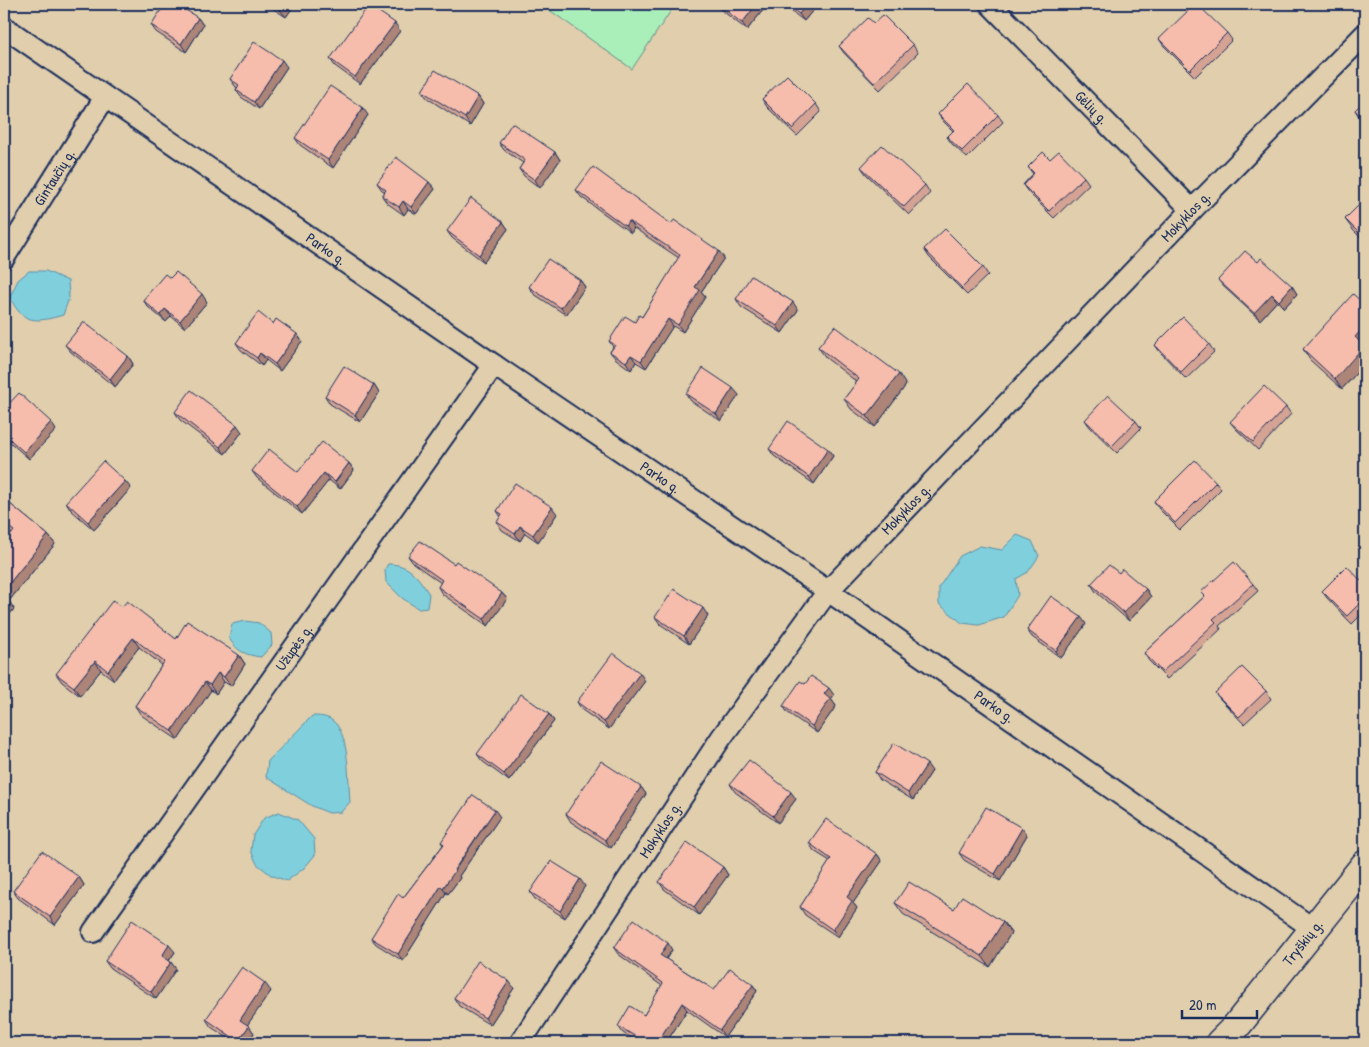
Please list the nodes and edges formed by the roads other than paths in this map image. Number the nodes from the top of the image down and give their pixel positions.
1 (990, 4) edge
2 (4, 27) edge
3 (1365, 34) edge
4 (105, 97) junction
5 (1192, 210) junction
6 (4, 258) edge
7 (494, 364) junction
8 (828, 591) junction
9 (1365, 865) edge
10 (1315, 930) junction
11 (93, 932) dead end
12 (520, 1043) edge
13 (1220, 1043) edge

1 - 5 street, Gėlių g.
2 - 4 street, Parko g.
3 - 5 street, Mokyklos g.
4 - 6 street, Gintaučių g.
4 - 7 street, Parko g.
5 - 8 street, Mokyklos g.
7 - 8 street, Parko g.
7 - 11 street, Užupės g.
8 - 10 street, Parko g.
8 - 12 street, Mokyklos g.
9 - 10 main road, Tryškių g.
10 - 13 main road, Tryškių g.

